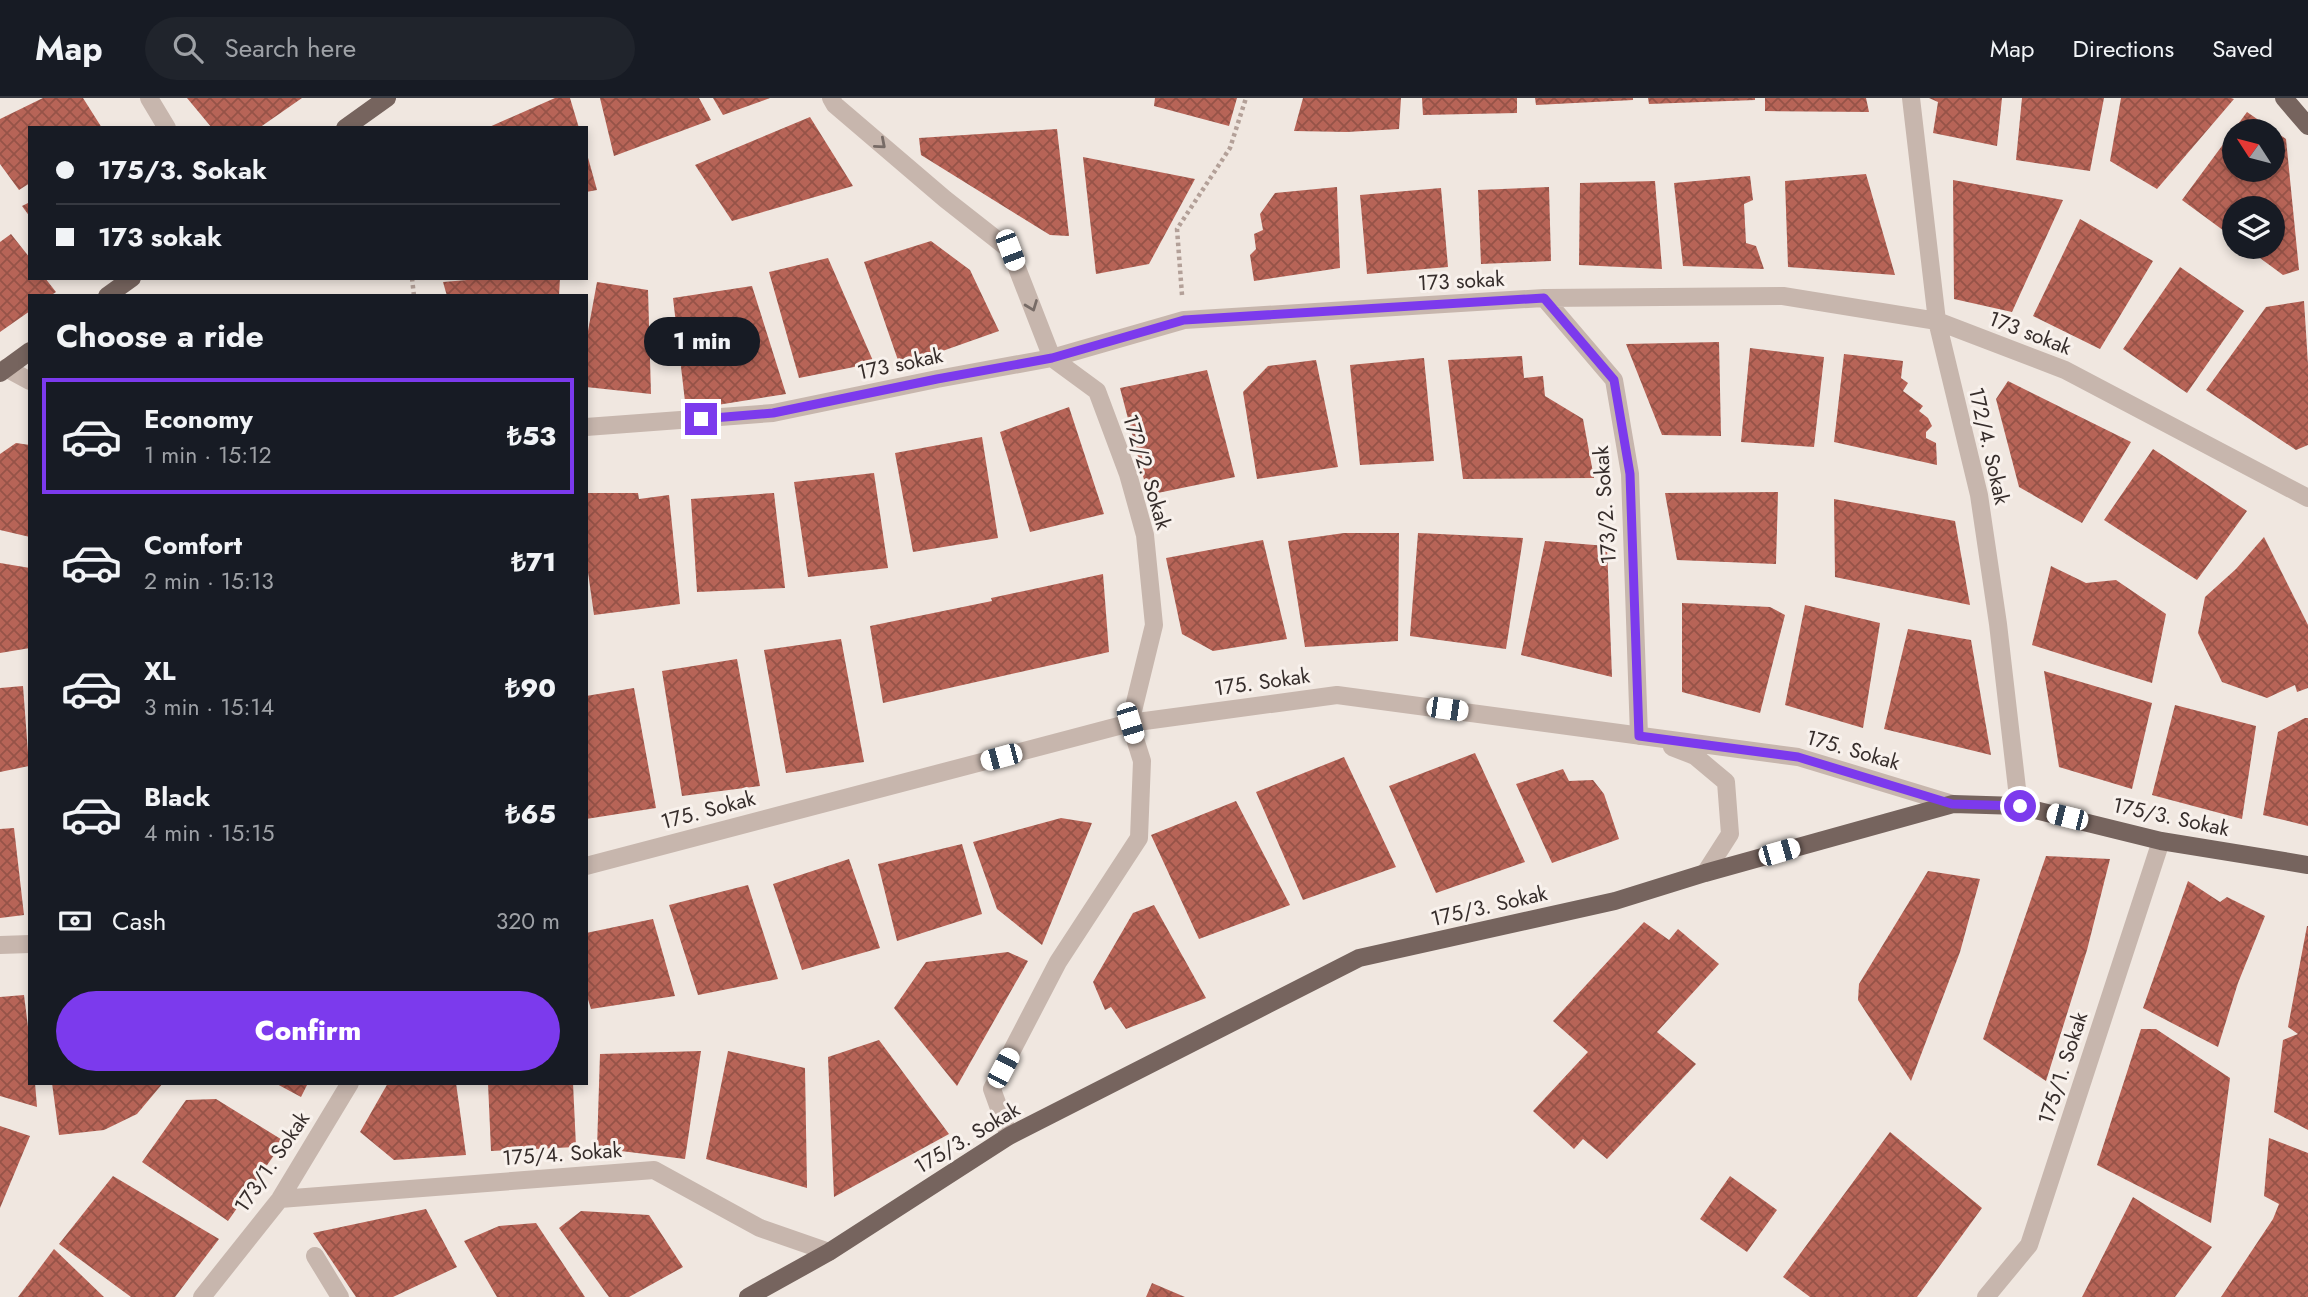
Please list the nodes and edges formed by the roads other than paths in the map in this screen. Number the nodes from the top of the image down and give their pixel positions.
1 (149, 98) edge
2 (387, 98) edge
3 (831, 98) edge
4 (1910, 98) edge
5 (2284, 98) edge
6 (166, 126) edge
7 (348, 126) edge
8 (2308, 126) edge
9 (129, 280) edge
10 (110, 294) edge
11 (1544, 298) junction
12 (1937, 321) junction
13 (28, 352) edge
14 (1052, 358) junction
15 (2, 370) edge
16 (28, 380) edge
17 (588, 427) edge
18 (2308, 498) edge
19 (1130, 723) junction
20 (1639, 736) junction
21 (1952, 804) junction
22 (2020, 806) junction
23 (2161, 841) junction
24 (588, 865) edge
25 (2308, 865) edge
26 (1705, 873) junction
27 (28, 944) edge
28 (0, 945) edge
29 (349, 1085) edge
30 (1009, 1136) junction
31 (280, 1199) junction
32 (829, 1252) junction
33 (315, 1256) dead end
34 (202, 1297) edge
35 (340, 1297) edge
36 (748, 1297) edge
37 (1986, 1297) edge

1 - 6 street
2 - 7 main road
3 -> 14 street
4 - 12 street, 172/4. Sokak
5 - 8 main road
9 - 10 main road
11 - 12 street, 173 sokak
11 - 14 street, 173 sokak
11 - 20 street, 173/2. Sokak
12 - 18 street, 173 sokak
12 - 22 street, 172/4. Sokak
13 - 15 main road
14 - 17 street, 173 sokak
14 - 19 street, 172/2. Sokak
15 - 16 street
19 - 20 street, 175. Sokak
19 - 24 street, 175. Sokak
19 - 30 street
20 - 21 street, 175. Sokak
20 - 26 street
21 - 22 main road, 175/3. Sokak
21 - 26 main road, 175/3. Sokak
22 - 23 main road, 175/3. Sokak
23 - 25 main road, 175/3. Sokak
23 - 37 street, 175/1. Sokak
26 - 30 main road, 175/3. Sokak
27 - 28 street
29 - 31 street, 173/1. Sokak
30 - 32 main road, 175/3. Sokak
31 - 32 street, 175/4. Sokak
31 - 34 street, 173/1. Sokak
32 - 36 main road, 175/3. Sokak
33 - 35 street

